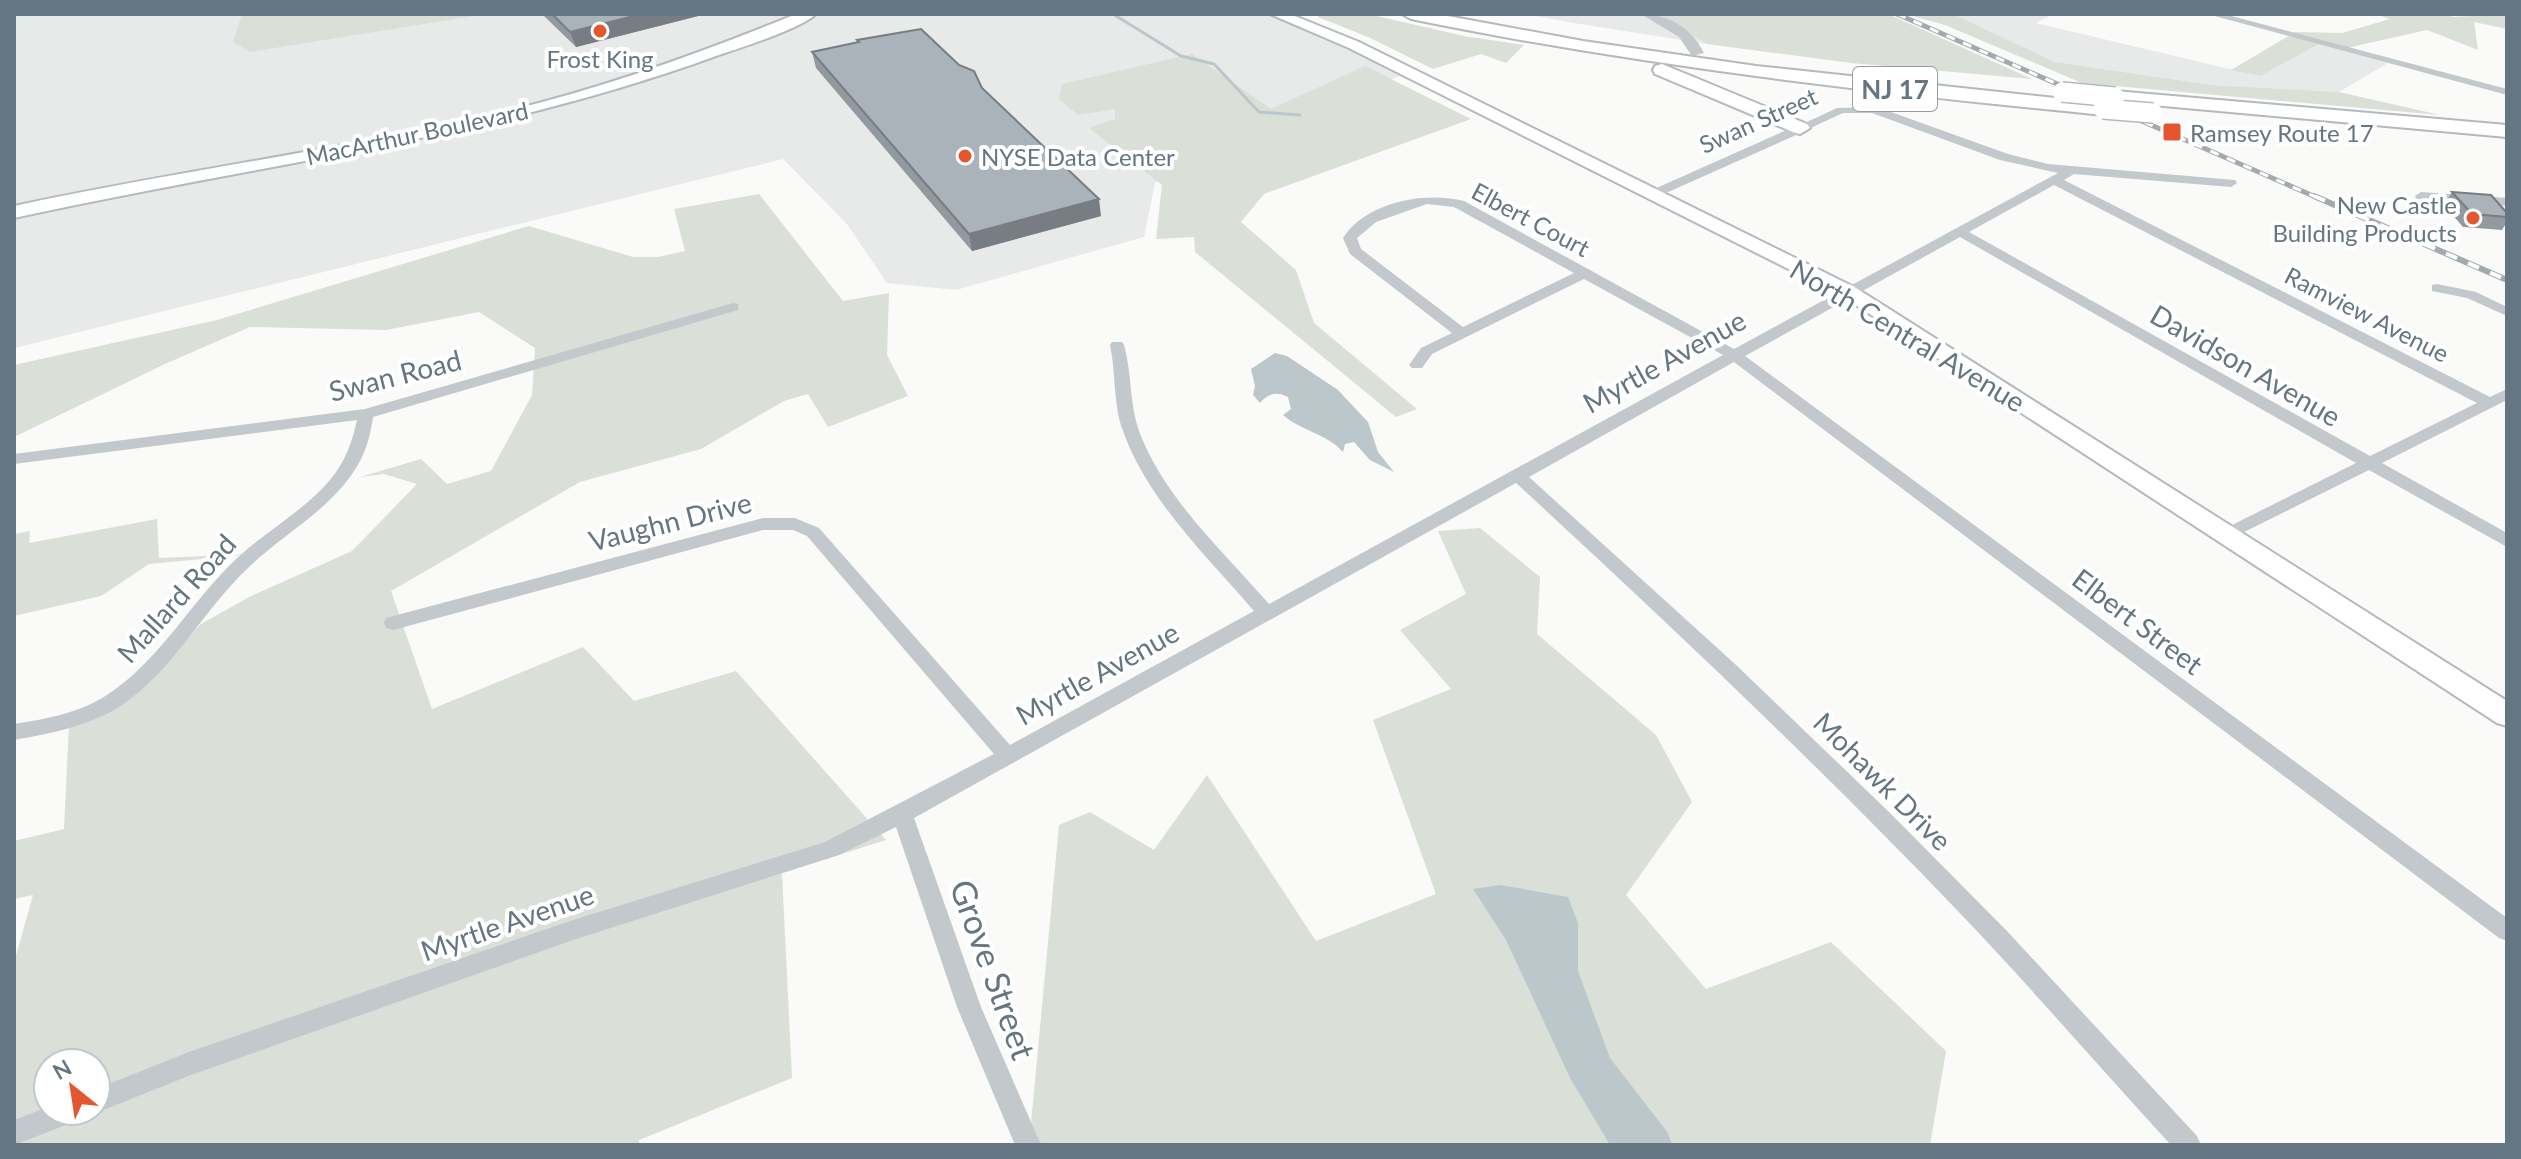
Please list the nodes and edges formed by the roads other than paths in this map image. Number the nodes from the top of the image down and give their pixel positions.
1 (780, 14) edge
2 (809, 14) edge
3 (1277, 14) edge
4 (1411, 14) edge
5 (1468, 14) edge
6 (1647, 14) edge
7 (2212, 14) edge
8 (1586, 48) junction
9 (1697, 53) junction
10 (1807, 79) junction
11 (2507, 92) edge
12 (1723, 94) junction
13 (2109, 103) junction
14 (1800, 128) junction
15 (2507, 128) edge
16 (2507, 145) edge
17 (292, 153) junction
18 (2062, 175) junction
19 (2231, 183) dead end
20 (1651, 194) junction
21 (2421, 196) dead end
22 (14, 199) edge
23 (2507, 202) edge
24 (14, 212) edge
25 (1960, 232) junction
26 (1587, 272) junction
27 (2437, 288) dead end
28 (1849, 292) junction
29 (733, 307) dead end
30 (2507, 312) edge
31 (1461, 333) junction
32 (1117, 345) dead end
33 (1735, 356) junction
34 (1417, 365) dead end
35 (2507, 394) edge
36 (2488, 402) junction
37 (366, 414) junction
38 (14, 459) edge
39 (2365, 463) junction
40 (1518, 476) junction
41 (2226, 535) junction
42 (2507, 541) edge
43 (1267, 614) junction
44 (393, 623) dead end
45 (2507, 715) edge
46 (14, 732) edge
47 (1008, 756) junction
48 (902, 814) junction
49 (2507, 931) edge
50 (112, 1095) edge
51 (1028, 1145) edge
52 (2188, 1145) edge

1 - 17 main road, MacArthur Boulevard
2 - 17 main road, MacArthur Boulevard
3 - 20 main road, North Central Avenue
4 - 8 highway, NJ 17
5 - 9 highway, NJ 17
6 - 9 street
7 - 11 street
8 - 10 highway, NJ 17
8 - 12 highway
9 - 13 highway, NJ 17, bridge
10 - 12 highway
10 - 13 highway, NJ 17
12 - 14 highway
13 - 15 highway, NJ 17
13 - 16 highway, NJ 17, bridge
14 - 18 street, Swan Street
14 - 20 street, Swan Street
17 - 22 main road, MacArthur Boulevard
17 - 24 main road, MacArthur Boulevard
18 - 19 street
18 - 25 street, Myrtle Avenue
18 - 36 street, Ramview Avenue
20 - 28 main road, North Central Avenue
21 - 23 street
25 - 28 street, Myrtle Avenue
25 - 39 street, Davidson Avenue
26 - 31 street
26 - 31 street, Elbert Court
26 - 33 street, Elbert Court
27 - 30 street
28 - 33 street, Myrtle Avenue
28 - 41 main road, North Central Avenue
29 - 37 street, Swan Road
31 - 34 street
32 - 43 street
33 - 40 street, Myrtle Avenue
33 - 49 street, Elbert Street
35 - 36 street
36 - 39 street
37 - 38 street, Swan Road
37 - 46 street, Mallard Road
39 - 41 street
39 - 42 street, Davidson Avenue
40 - 43 street, Myrtle Avenue
40 - 52 street, Mohawk Drive
41 - 45 main road, North Central Avenue
43 - 47 street, Myrtle Avenue
44 - 47 street, Vaughn Drive
47 - 48 street, Myrtle Avenue
48 - 50 street, Myrtle Avenue
48 - 51 street, Grove Street

